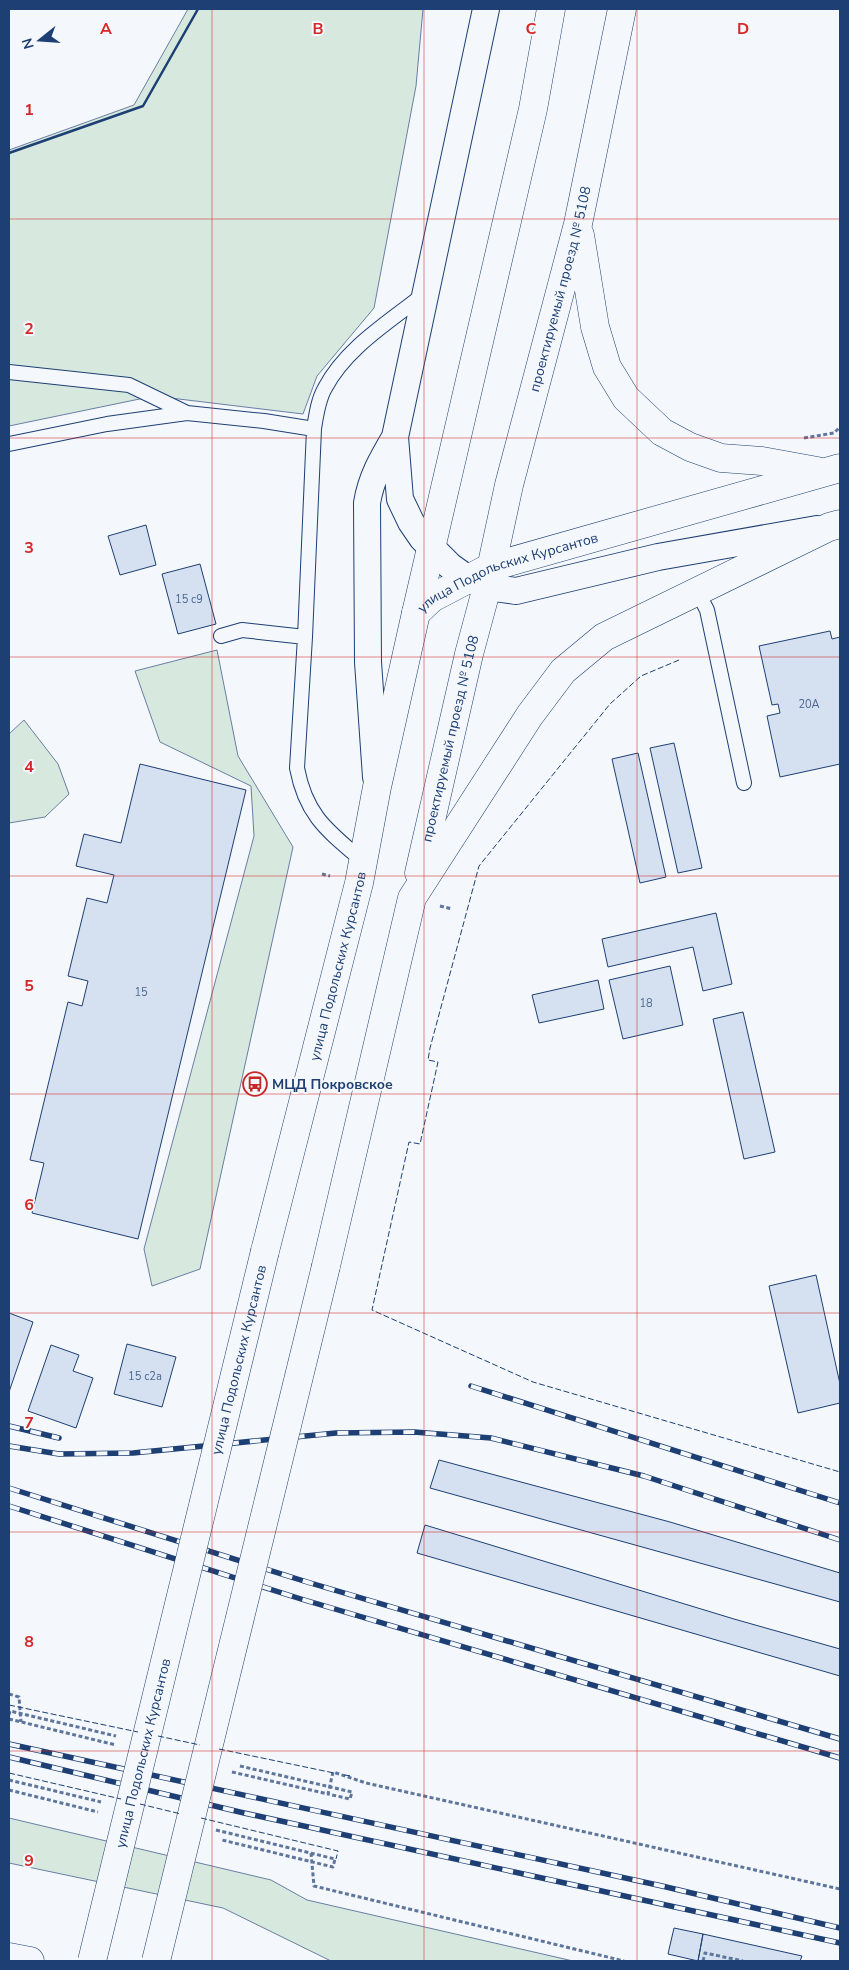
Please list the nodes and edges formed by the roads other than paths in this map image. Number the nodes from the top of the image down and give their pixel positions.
1 (486, 9) edge
2 (551, 9) edge
3 (622, 9) edge
4 (578, 224) junction
5 (426, 293) junction
6 (9, 372) edge
7 (187, 413) junction
8 (314, 429) junction
9 (395, 437) junction
10 (9, 444) edge
11 (832, 470) edge
12 (835, 526) edge
13 (431, 548) junction
14 (481, 578) junction
15 (697, 591) junction
16 (416, 613) junction
17 (220, 636) dead end
18 (305, 637) junction
19 (744, 783) dead end
20 (377, 788) junction
21 (363, 861) junction
22 (414, 892) junction
23 (9, 1956) edge
24 (30, 1961) edge
25 (92, 1961) edge
26 (156, 1961) edge

1 - 5 street
2 - 13 main road
3 - 4 main road, проектируемый проезд № 5108
4 - 11 main road
4 - 14 main road, проектируемый проезд № 5108
5 - 8 lane
5 - 9 street
6 - 7 lane
7 - 8 lane
7 - 10 lane
8 - 18 lane
9 - 13 street
9 - 20 street
11 - 14 main road, улица Подольских Курсантов
12 - 14 street
12 - 15 main road
13 - 14 street
13 - 16 main road
14 - 16 main road, улица Подольских Курсантов
14 - 22 main road, проектируемый проезд № 5108
15 - 19 lane
15 - 22 main road
16 - 20 main road, улица Подольских Курсантов
17 - 18 lane
18 - 21 lane
20 - 21 main road, улица Подольских Курсантов
21 - 25 main road, улица Подольских Курсантов, bridge
22 - 26 main road, bridge
23 - 24 main road

